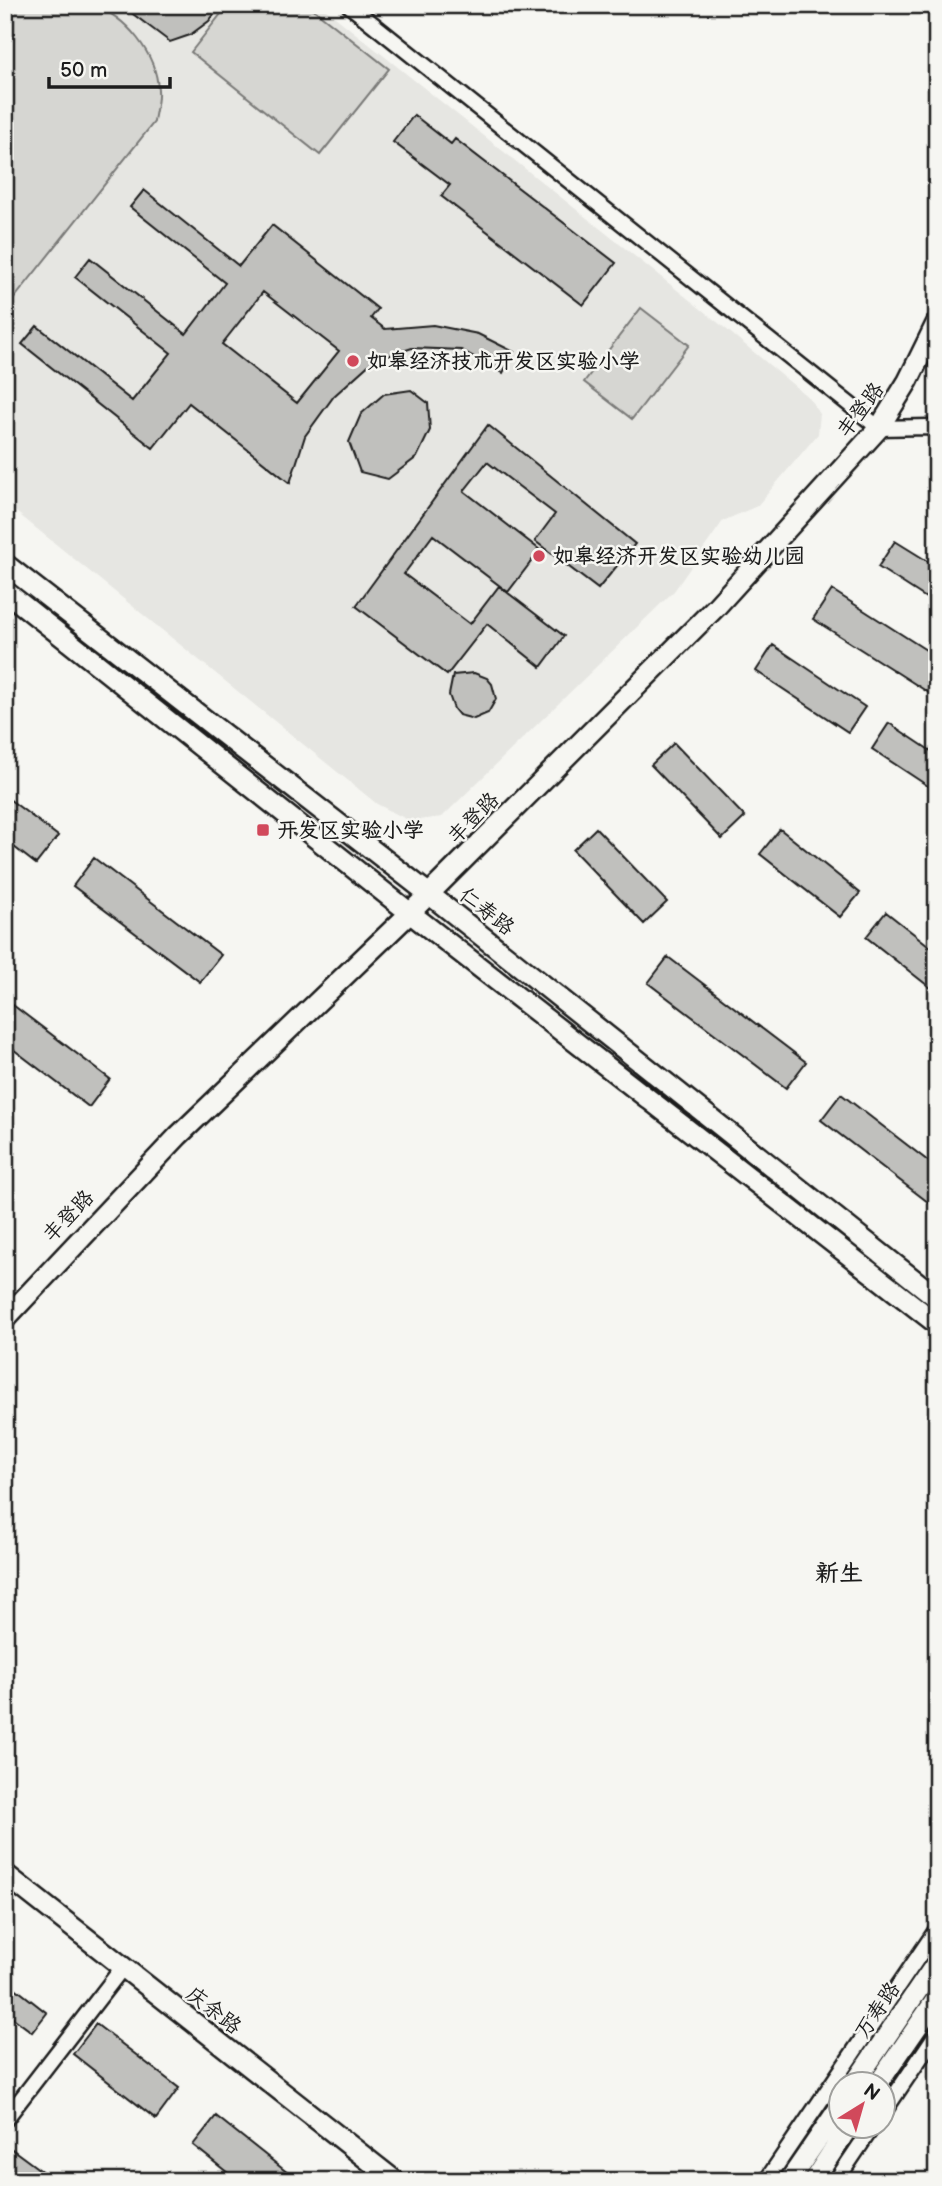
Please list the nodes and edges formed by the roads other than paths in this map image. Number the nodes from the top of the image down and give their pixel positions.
1 (349, 5) edge
2 (937, 322) edge
3 (880, 428) junction
4 (937, 431) edge
5 (5, 564) edge
6 (5, 590) edge
7 (429, 894) junction
8 (410, 913) junction
9 (937, 1298) edge
10 (5, 1319) edge
11 (937, 1324) edge
12 (5, 1874) edge
13 (937, 1929) edge
14 (937, 1962) edge
15 (122, 1967) junction
16 (937, 1998) edge
17 (937, 2033) edge
18 (864, 2070) edge
19 (888, 2070) edge
20 (897, 2092) edge
21 (5, 2120) edge
22 (827, 2125) edge
23 (840, 2140) edge
24 (864, 2140) edge
25 (395, 2181) edge
26 (766, 2181) edge
27 (789, 2181) edge
28 (813, 2181) edge
29 (836, 2181) edge

1 - 3 street
2 - 3 main road, 丰登路
3 - 4 street
3 - 7 main road, 丰登路
5 - 7 main road, 仁寿路
6 - 8 main road
7 - 8 main road, 丰登路
7 - 9 main road, 仁寿路
8 - 10 main road, 丰登路
8 - 11 main road
12 - 15 main road, 庆余路
13 - 26 street
14 - 18 main road, 万寿路
15 - 21 street
15 - 25 main road, 庆余路
16 - 19 main road, 万寿路
17 - 20 street
22 - 27 main road
23 - 28 main road
24 - 29 street

